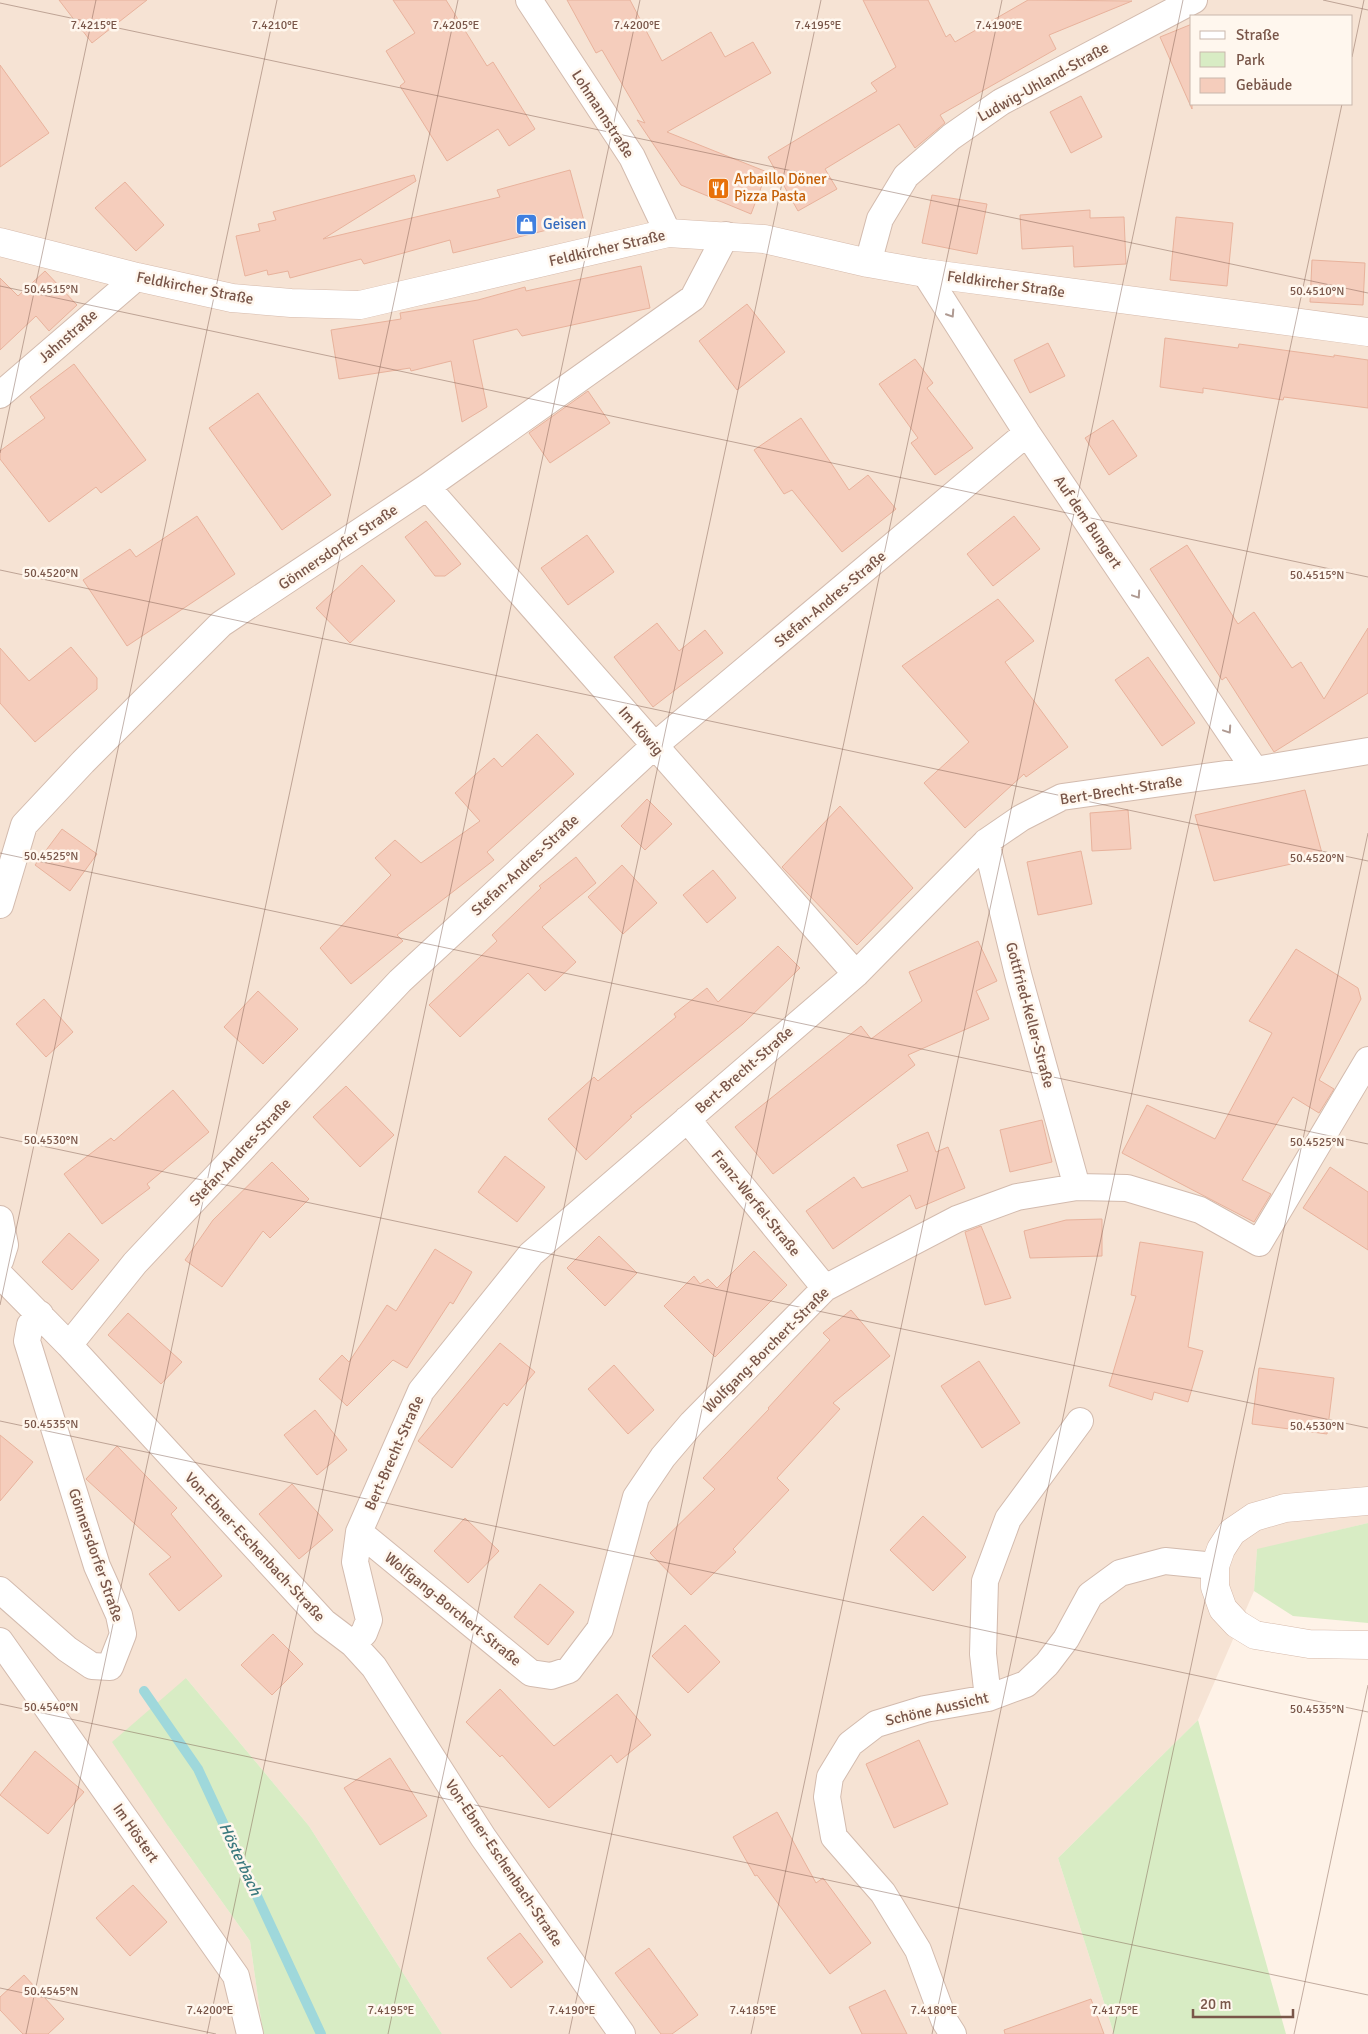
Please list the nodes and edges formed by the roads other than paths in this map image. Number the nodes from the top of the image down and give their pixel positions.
1 (530, 0) edge
2 (1194, 0) edge
3 (668, 233) junction
4 (726, 235) junction
5 (0, 242) edge
6 (868, 263) junction
7 (925, 273) junction
8 (137, 277) junction
9 (1368, 332) edge
10 (0, 395) edge
11 (1027, 433) junction
12 (427, 487) junction
13 (654, 746) junction
14 (1368, 751) edge
15 (1255, 770) junction
16 (986, 842) junction
17 (0, 904) edge
18 (856, 974) junction
19 (1368, 1060) edge
20 (687, 1119) junction
21 (1077, 1187) junction
22 (0, 1219) edge
23 (0, 1261) edge
24 (0, 1275) edge
25 (826, 1288) junction
26 (40, 1314) junction
27 (69, 1345) junction
28 (1080, 1421) dead end
29 (1368, 1501) edge
30 (359, 1532) junction
31 (1215, 1566) junction
32 (0, 1590) edge
33 (0, 1641) edge
34 (354, 1644) junction
35 (1368, 1645) edge
36 (988, 1698) junction
37 (250, 2034) edge
38 (622, 2034) edge
39 (953, 2034) edge

1 - 3 street, Lohmannstraße
2 - 6 street, Ludwig-Uhland-Straße
3 - 4 street, Feldkircher Straße
3 - 8 street, Feldkircher Straße
4 - 6 street, Feldkircher Straße
4 - 12 street, Gönnersdorfer Straße
5 - 8 street, Feldkircher Straße
6 - 7 street, Feldkircher Straße
7 - 9 street, Feldkircher Straße
7 -> 11 street, Auf dem Bungert
8 - 10 street, Jahnstraße
11 - 13 street, Stefan-Andres-Straße
11 -> 15 street, Auf dem Bungert
12 - 13 street, Im Köwig
12 - 17 street, Gönnersdorfer Straße
13 - 18 street, Im Köwig
13 - 27 street, Stefan-Andres-Straße
14 - 15 street, Bert-Brecht-Straße
15 - 16 street, Bert-Brecht-Straße
16 - 18 street, Bert-Brecht-Straße
16 - 21 street, Gottfried-Keller-Straße
18 - 20 street, Bert-Brecht-Straße
19 - 21 street, Wolfgang-Borchert-Straße
20 - 25 street, Franz-Werfel-Straße
20 - 30 street, Bert-Brecht-Straße
21 - 25 street, Wolfgang-Borchert-Straße
22 - 23 street
24 - 26 street, Von-Ebner-Eschenbach-Straße
25 - 30 street, Wolfgang-Borchert-Straße
26 - 27 street, Von-Ebner-Eschenbach-Straße
26 - 32 street, Gönnersdorfer Straße
27 - 34 street, Von-Ebner-Eschenbach-Straße
28 - 36 street
29 - 31 street
30 - 34 street, Bert-Brecht-Straße
31 - 35 street
31 - 36 street, Schöne Aussicht
33 - 37 street, Im Höstert
34 - 38 street, Von-Ebner-Eschenbach-Straße
36 - 39 street, Schöne Aussicht

